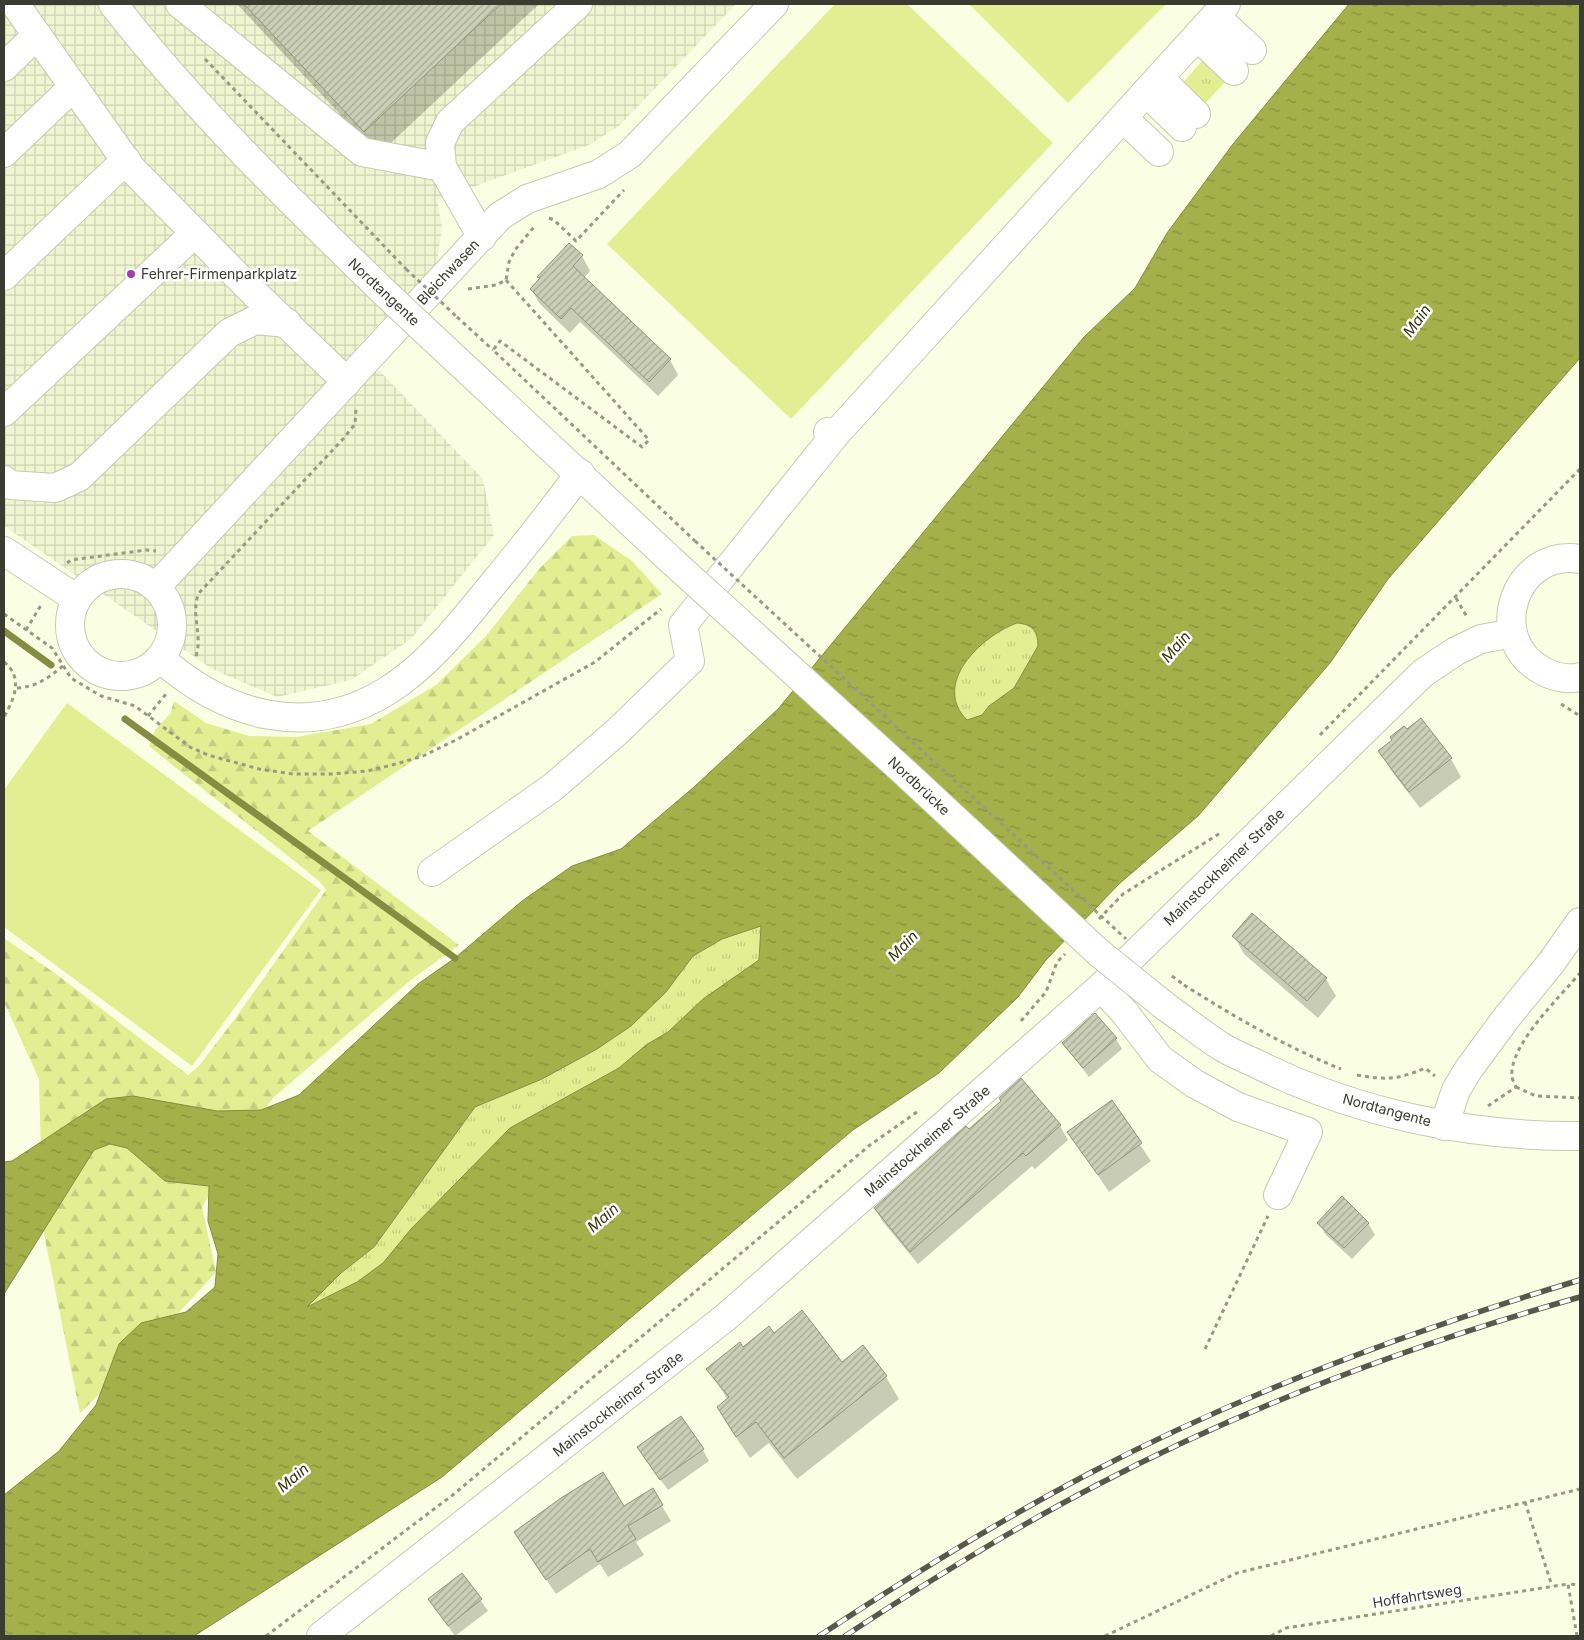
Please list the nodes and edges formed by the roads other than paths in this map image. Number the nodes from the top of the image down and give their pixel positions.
1 (15, 4) edge
2 (113, 4) edge
3 (180, 4) edge
4 (578, 4) edge
5 (774, 4) edge
6 (1221, 10) edge
7 (37, 35) junction
8 (1197, 36) junction
9 (1252, 50) dead end
10 (4, 67) edge
11 (1234, 71) dead end
12 (1153, 85) junction
13 (73, 87) junction
14 (1123, 118) junction
15 (1189, 120) dead end
16 (1159, 152) dead end
17 (4, 153) edge
18 (126, 160) junction
19 (442, 167) junction
20 (195, 232) junction
21 (482, 236) junction
22 (4, 276) edge
23 (287, 323) junction
24 (352, 393) junction
25 (4, 412) edge
26 (580, 473) junction
27 (4, 480) edge
28 (4, 551) edge
29 (1580, 559) edge
30 (674, 563) joint
31 (156, 587) junction
32 (77, 599) junction
33 (1512, 633) junction
34 (161, 659) junction
35 (1580, 678) edge
36 (432, 872) dead end
37 (1580, 922) edge
38 (1101, 987) junction
39 (1166, 1007) joint
40 (1444, 1126) junction
41 (1580, 1136) edge
42 (1278, 1195) road end
43 (321, 1636) edge

1 - 7 main road
2 - 26 main road, Nordtangente, bridge
3 - 19 main road
4 - 19 main road
5 - 21 main road, Bleichwasen
6 - 8 main road
6 - 9 main road
7 - 10 main road
7 - 13 main road
8 - 11 main road
8 - 12 main road
12 - 14 main road
12 - 15 main road
13 - 17 main road
13 - 18 main road
14 - 16 main road
14 - 36 main road
18 - 20 main road
18 - 22 main road
19 - 21 main road
20 - 23 main road
20 - 25 main road
21 - 24 main road, Bleichwasen
23 - 24 main road
23 - 27 main road
24 - 31 main road, Bleichwasen
26 - 30 main road, Nordtangente
26 - 34 main road
28 - 32 main road
29 - 33 main road
30 - 39 main road, Nordbrücke, bridge
31 - 32 main road
31 - 34 main road
32 - 34 main road
33 - 35 main road
33 - 38 main road, Mainstockheimer Straße
37 - 40 main road, Nordtangente
38 - 42 main road
38 - 43 main road, Mainstockheimer Straße
39 - 40 main road, Nordtangente
40 - 41 main road

